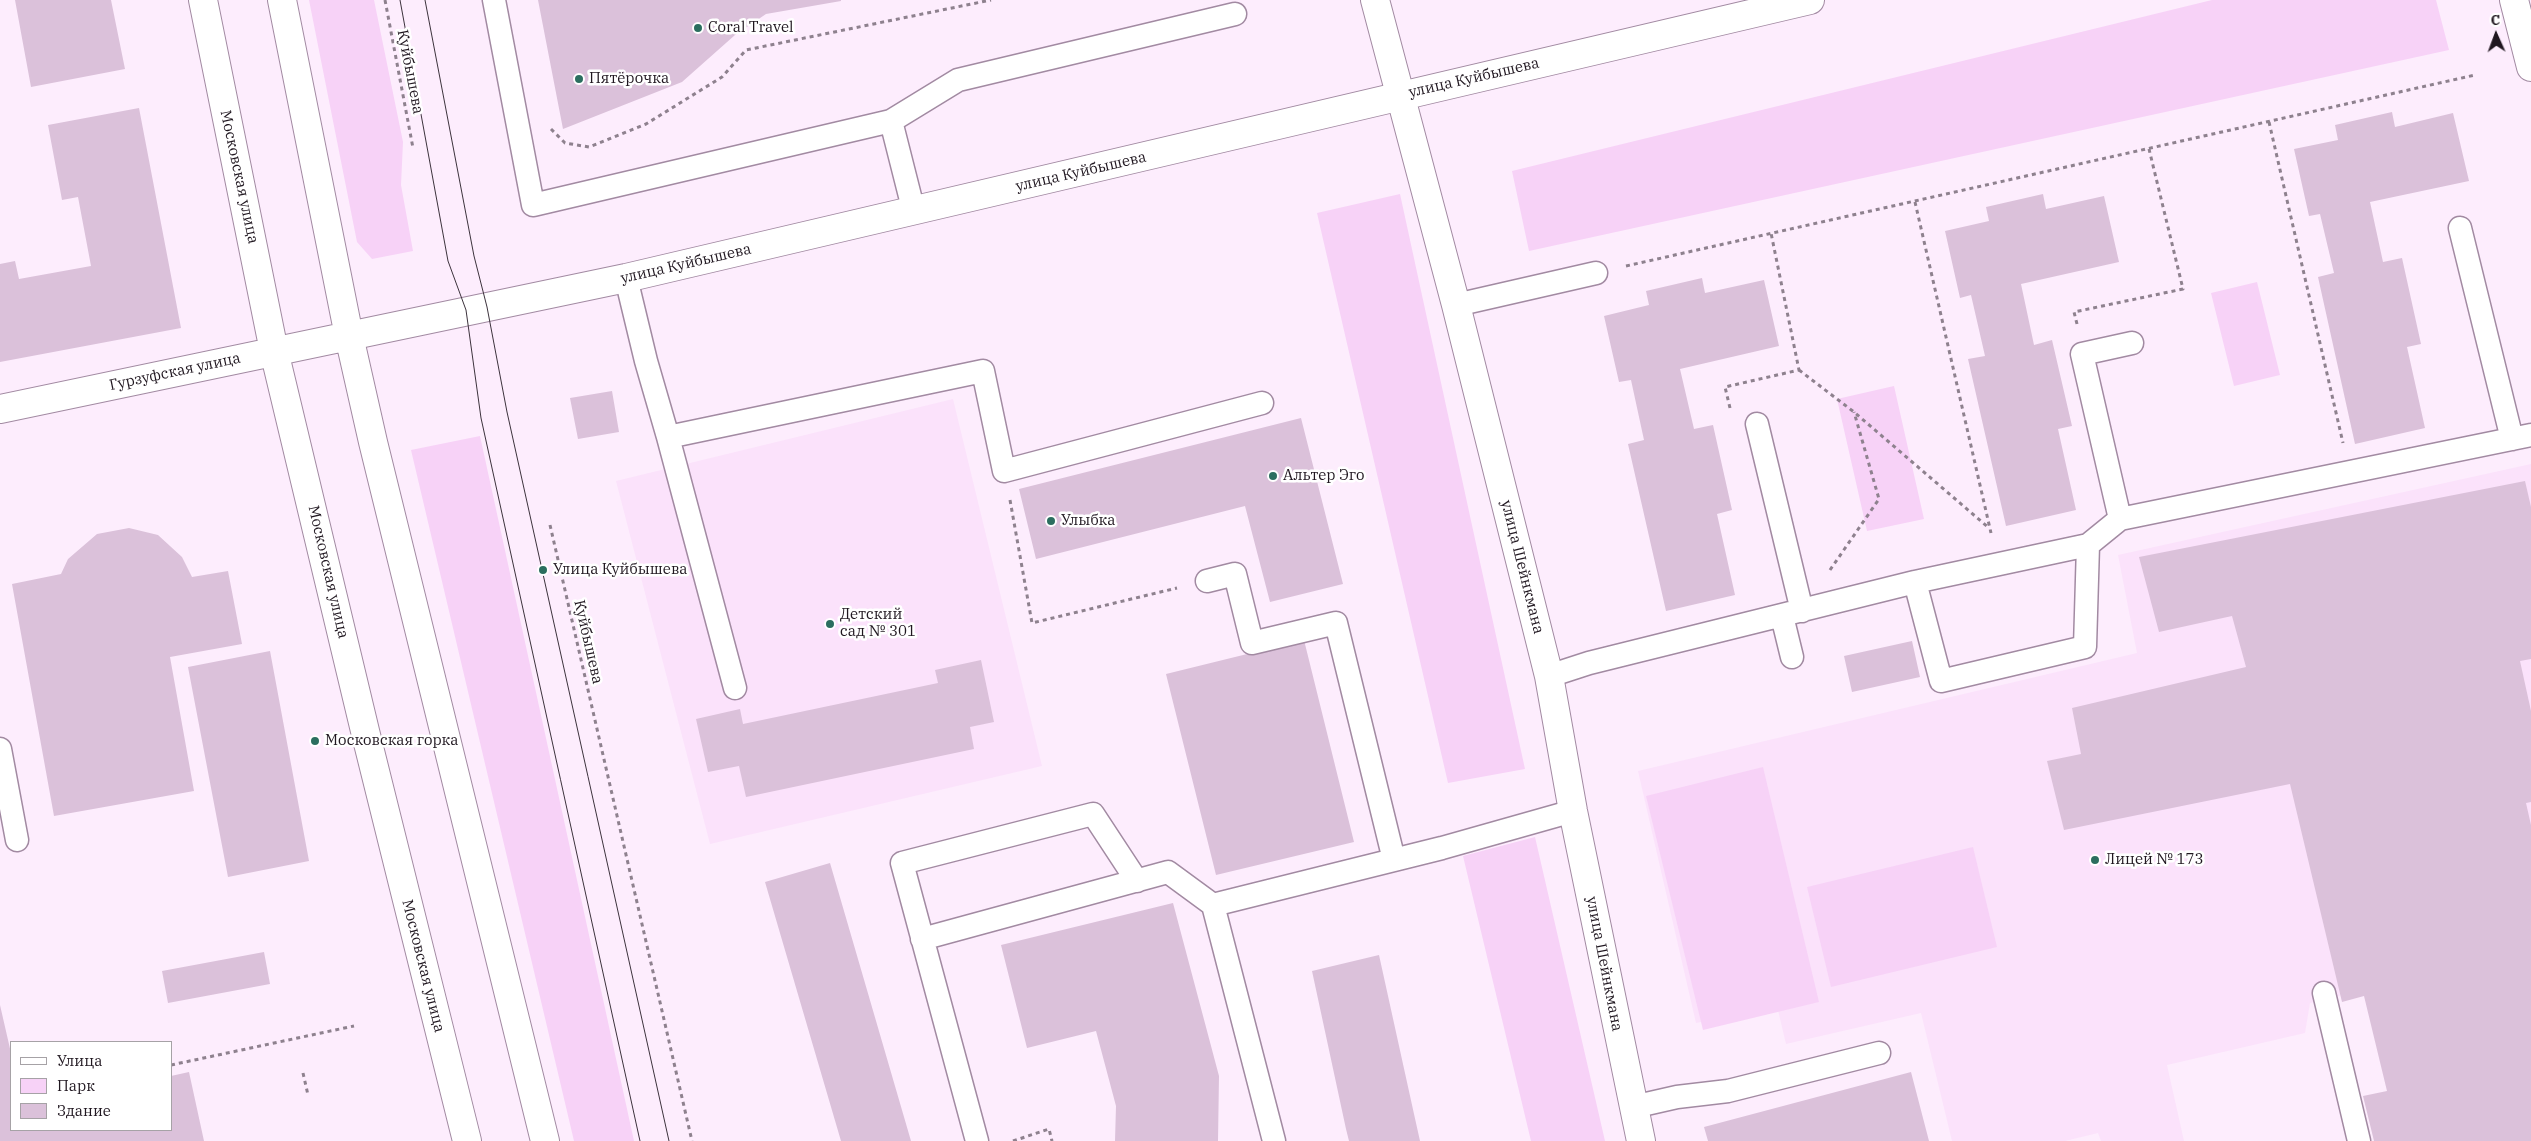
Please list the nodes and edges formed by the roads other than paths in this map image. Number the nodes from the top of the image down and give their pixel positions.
1 (203, 0) edge
2 (282, 0) edge
3 (494, 0) edge
4 (1375, 0) edge
5 (1810, 0) edge
6 (2514, 0) edge
7 (1236, 14) dead end
8 (2531, 67) edge
9 (1399, 95) junction
10 (891, 121) junction
11 (914, 212) junction
12 (2460, 228) dead end
13 (1596, 273) road end
14 (626, 278) junction
15 (1456, 305) junction
16 (349, 336) junction
17 (2132, 343) dead end
18 (274, 351) junction
19 (1262, 403) dead end
20 (0, 409) edge
21 (1757, 424) dead end
22 (668, 436) junction
23 (2521, 437) edge
24 (2120, 519) junction
25 (2088, 545) junction
26 (1207, 581) dead end
27 (1916, 582) junction
28 (1792, 613) junction
29 (1792, 658) dead end
30 (1549, 676) junction
31 (735, 688) dead end
32 (0, 749) edge
33 (1573, 811) junction
34 (17, 840) dead end
35 (1394, 860) junction
36 (1137, 881) junction
37 (1213, 905) junction
38 (922, 938) junction
39 (2324, 993) dead end
40 (1879, 1053) dead end
41 (1633, 1107) junction
42 (467, 1141) edge
43 (545, 1141) edge
44 (977, 1141) edge
45 (1274, 1141) edge
46 (1641, 1141) edge
47 (2358, 1141) edge

1 - 18 main road, Московская улица
2 - 16 main road
3 - 10 lane
4 - 9 main road, улица Шейнкмана
5 - 9 main road, улица Куйбышева
6 - 8 main road
7 - 10 lane
9 - 11 main road, улица Куйбышева
9 - 15 main road, улица Шейнкмана
10 - 11 lane
11 - 14 main road, улица Куйбышева
12 - 23 lane
13 - 15 lane
14 - 16 main road, улица Куйбышева
14 - 22 lane
15 - 30 main road, улица Шейнкмана
16 - 18 main road, Гурзуфская улица
16 - 43 main road
17 - 24 lane
18 - 20 main road, Гурзуфская улица
18 - 42 main road, Московская улица
19 - 22 lane
21 - 28 lane
22 - 31 lane
23 - 24 lane
24 - 25 lane
25 - 27 lane
25 - 27 lane
26 - 35 lane
27 - 28 lane
28 - 29 lane
28 - 30 lane
30 - 33 main road, улица Шейнкмана
32 - 34 lane
33 - 35 lane
33 - 41 main road, улица Шейнкмана
35 - 37 lane
36 - 37 lane
36 - 38 lane
36 - 38 lane
37 - 45 lane
38 - 44 lane
39 - 47 lane
40 - 41 lane
41 - 46 main road, улица Шейнкмана

